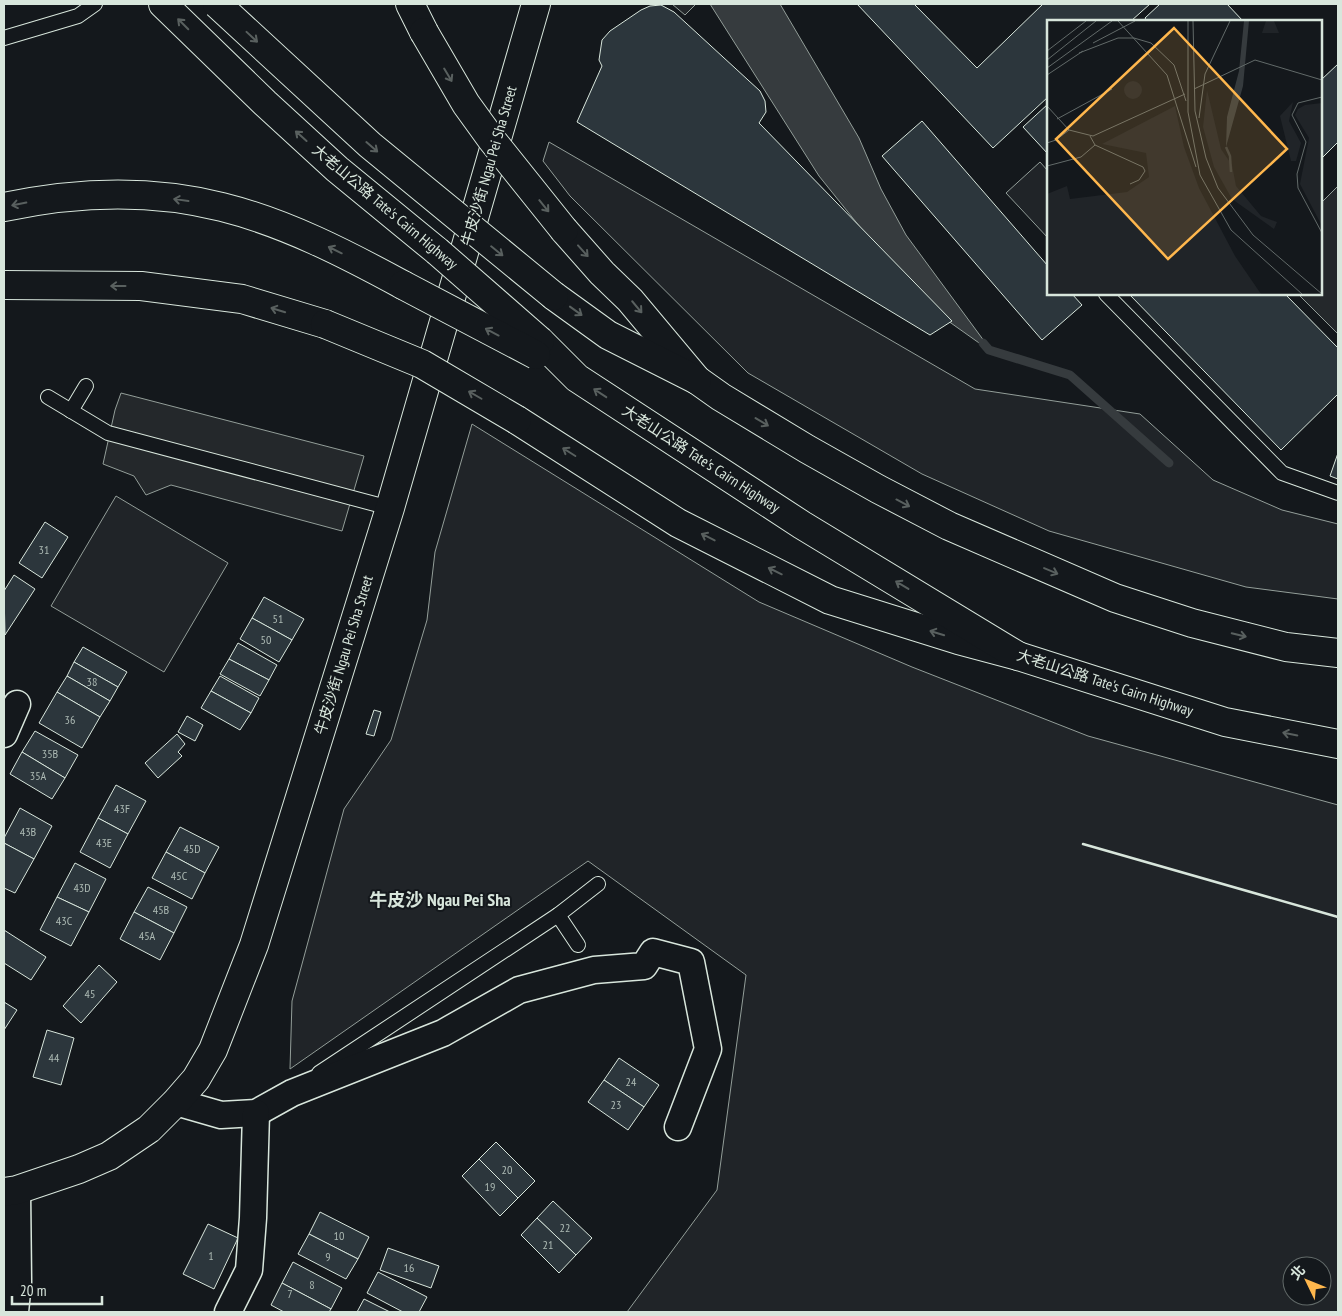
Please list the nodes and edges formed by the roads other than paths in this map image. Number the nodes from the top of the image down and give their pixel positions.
1 (96, 4) edge
2 (163, 4) edge
3 (216, 4) edge
4 (410, 4) edge
5 (536, 4) edge
6 (4, 38) edge
7 (4, 207) edge
8 (4, 285) edge
9 (1107, 295) edge
10 (538, 348) junction
11 (697, 380) junction
12 (86, 386) dead end
13 (48, 397) dead end
14 (71, 411) junction
15 (1338, 493) edge
16 (390, 508) junction
17 (1338, 653) edge
18 (1018, 656) junction
19 (17, 704) dead end
20 (4, 734) edge
21 (1338, 744) edge
22 (598, 884) dead end
23 (558, 915) junction
24 (578, 945) dead end
25 (292, 1093) junction
26 (176, 1102) junction
27 (256, 1113) junction
28 (678, 1127) dead end
29 (11, 1191) edge
30 (15, 1312) edge
31 (228, 1312) edge

1 - 6 lane
10 -> 2 main road, 大老山公路 Tate's Cairn Highway, bridge
3 -> 11 main road, bridge
4 -> 11 main road, bridge
5 - 16 main road, 牛皮沙街 Ngau Pei Sha Street
10 -> 7 main road, bridge
18 -> 8 main road, bridge
9 - 15 lane
18 -> 10 main road, 大老山公路 Tate's Cairn Highway
11 -> 17 main road
12 - 14 lane
13 - 14 lane
14 - 16 lane
16 - 26 main road, 牛皮沙街 Ngau Pei Sha Street
21 -> 18 main road, 大老山公路 Tate's Cairn Highway
19 - 20 street
22 - 23 lane
23 - 24 lane
23 - 25 lane
25 - 27 street
25 - 28 street
26 - 27 street
26 - 29 main road, 牛皮沙街 Ngau Pei Sha Street
27 - 31 street
29 - 30 street

